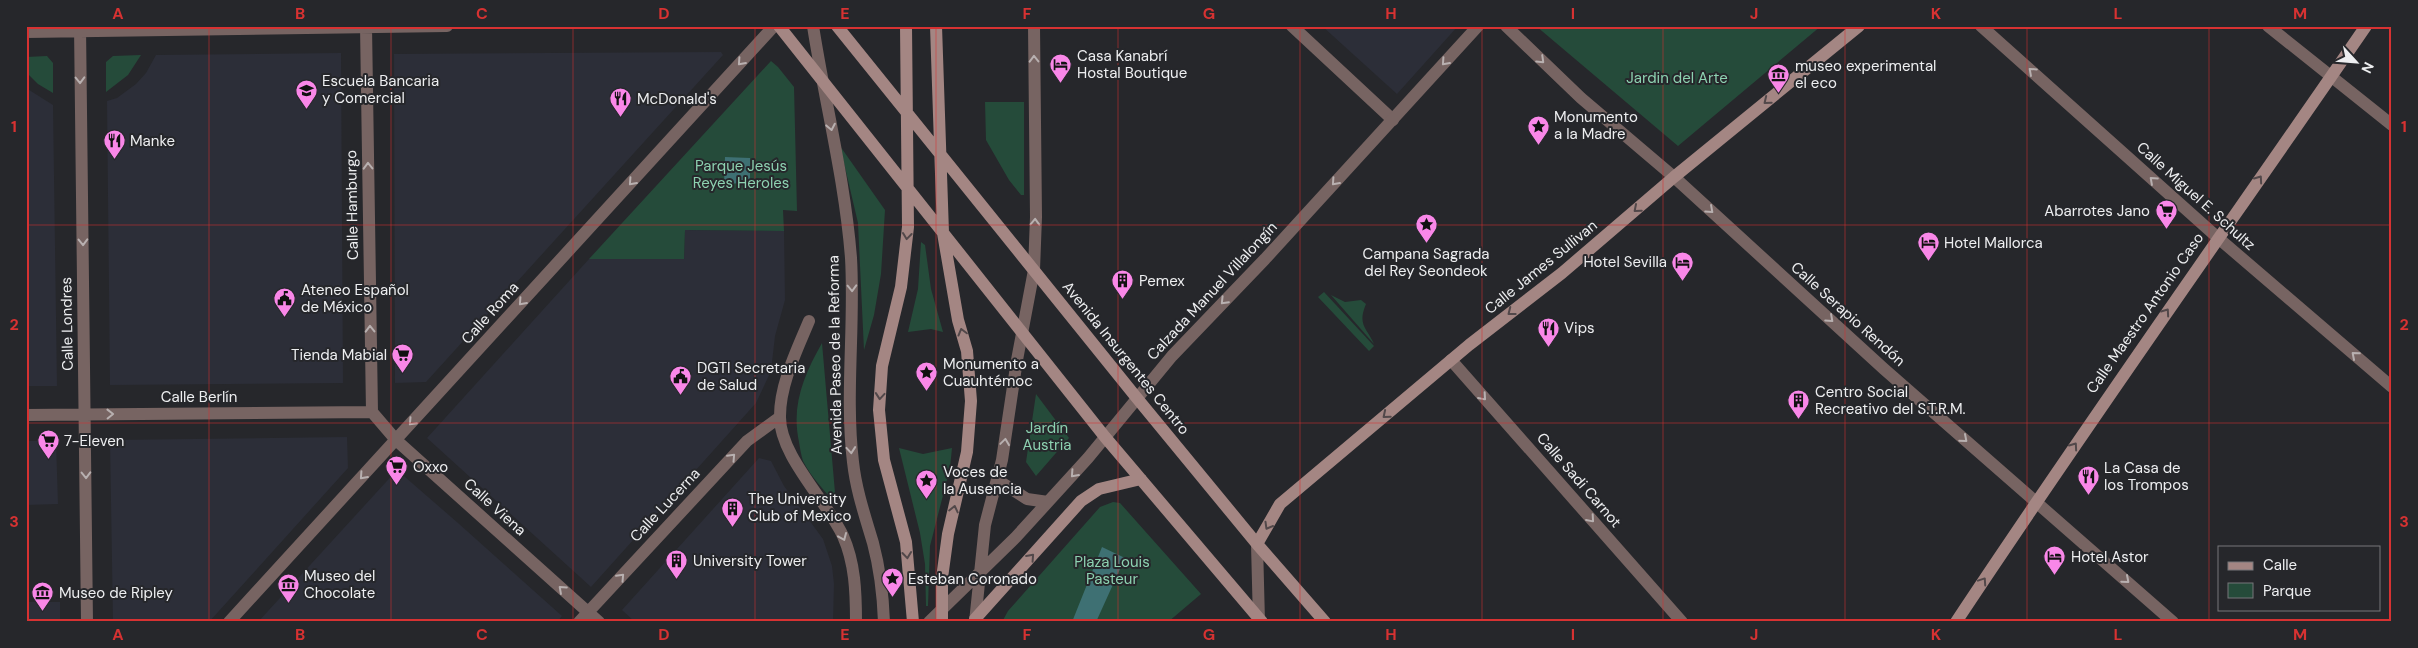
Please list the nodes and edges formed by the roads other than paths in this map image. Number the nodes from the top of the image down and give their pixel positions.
1 (447, 26) edge
2 (774, 26) edge
3 (779, 26) edge
4 (814, 26) edge
5 (837, 26) edge
6 (906, 26) edge
7 (936, 26) edge
8 (1034, 26) edge
9 (1292, 26) edge
10 (1478, 26) edge
11 (1506, 26) edge
12 (1859, 26) edge
13 (1981, 26) edge
14 (2268, 26) edge
15 (2366, 26) edge
16 (366, 27) edge
17 (80, 29) edge
18 (26, 32) edge
19 (2331, 77) junction
20 (821, 79) junction
21 (906, 112) junction
22 (1393, 120) junction
23 (2392, 125) edge
24 (941, 154) junction
25 (1674, 177) junction
26 (907, 188) junction
27 (943, 233) junction
28 (2217, 237) junction
29 (1034, 270) junction
30 (809, 321) dead end
31 (1022, 332) junction
32 (1451, 360) junction
33 (2392, 387) edge
34 (1136, 397) junction
35 (372, 412) junction
36 (85, 414) junction
37 (26, 415) edge
38 (780, 417) junction
39 (1106, 437) junction
40 (396, 440) junction
41 (1141, 479) junction
42 (998, 481) junction
43 (2036, 501) junction
44 (1048, 502) junction
45 (1257, 544) junction
46 (978, 575) junction
47 (942, 616) edge
48 (584, 617) edge
49 (1260, 620) edge
50 (975, 621) edge
51 (87, 622) edge
52 (229, 622) edge
53 (598, 622) edge
54 (856, 622) edge
55 (884, 622) edge
56 (913, 622) edge
57 (930, 622) edge
58 (1325, 622) edge
59 (1682, 622) edge
60 (1956, 622) edge
61 (2173, 622) edge

1 - 16 street
2 -> 40 street, Calle Roma
3 - 20 main road
4 - 20 street, Avenida Paseo de la Reforma
5 - 21 main road, Avenida Insurgentes Centro
6 - 21 main road
7 - 24 main road
29 -> 8 street
9 - 22 street
10 -> 22 street, Calzada Manuel Villalongín
11 -> 25 street, Calle Serapio Rendón
12 -> 25 main road, Calle James Sullivan
28 -> 13 street, Calle Miguel E. Schultz
14 - 19 street
15 - 19 main road, Calle Maestro Antonio Caso
16 - 17 street
35 -> 16 street, Calle Hamburgo
17 - 18 street
17 -> 36 street, Calle Londres
19 - 23 street
28 -> 19 main road, Calle Maestro Antonio Caso
20 - 26 main road
20 -> 55 street, Avenida Paseo de la Reforma
21 - 24 main road, Avenida Insurgentes Centro
21 - 26 main road
22 -> 34 street, Calzada Manuel Villalongín
24 - 27 main road
24 - 29 main road, Avenida Insurgentes Centro
25 -> 32 main road, Calle James Sullivan
25 -> 43 street, Calle Serapio Rendón
26 - 27 main road
26 -> 56 main road
27 - 31 main road
47 -> 27 main road
33 -> 28 street, Calle Miguel E. Schultz
43 -> 28 main road, Calle Maestro Antonio Caso
29 - 31 street
29 - 34 main road, Avenida Insurgentes Centro
30 - 38 street, Avenida Paseo de la Reforma
31 - 39 main road
42 -> 31 street
32 -> 45 main road, Calle James Sullivan
32 -> 59 street, Calle Sadi Carnot
34 - 39 street, Calzada Manuel Villalongín
34 - 45 main road, Avenida Insurgentes Centro
36 -> 35 street, Calle Berlín
35 - 40 street, Calle Viena
36 - 37 street, Calle Berlín
36 -> 51 street, Calle Londres
48 -> 38 street, Calle Lucerna
38 -> 54 street, Avenida Paseo de la Reforma
39 - 41 main road
39 -> 44 street, Calzada Manuel Villalongín
48 -> 40 street, Calle Viena
40 -> 52 street, Calle Roma
41 - 49 main road
50 -> 41 main road
42 - 44 street
42 - 46 street
60 -> 43 main road, Calle Maestro Antonio Caso
43 -> 61 street, Calle Serapio Rendón
44 - 46 street, Calzada Manuel Villalongín
45 - 49 street
45 - 58 main road, Avenida Insurgentes Centro
46 - 47 street, Calzada Manuel Villalongín
46 - 50 street
47 - 57 street, Calzada Manuel Villalongín
48 - 53 street, Calle Viena

